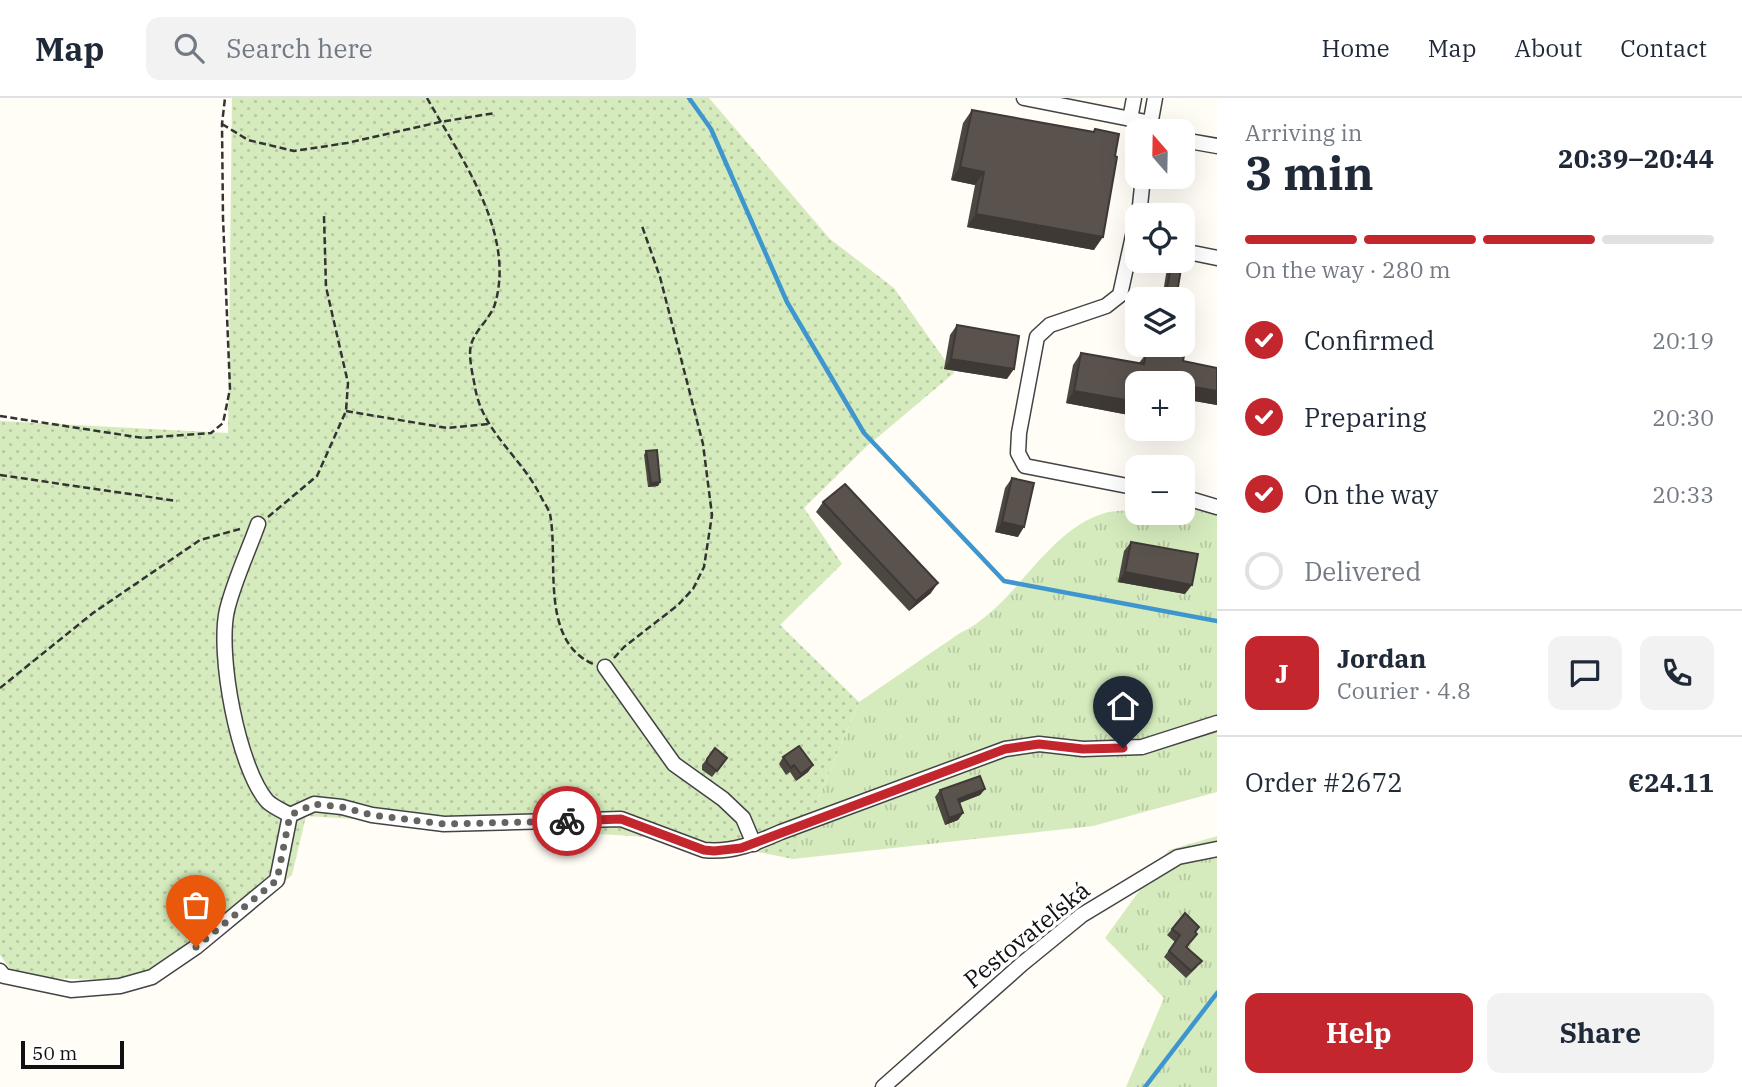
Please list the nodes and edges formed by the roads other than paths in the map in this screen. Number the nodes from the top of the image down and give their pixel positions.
1 (1024, 98) edge
2 (1134, 98) edge
3 (1155, 98) edge
4 (1130, 118) joint
5 (1151, 119) edge
6 (1195, 142) edge
7 (1217, 146) edge
8 (1195, 253) edge
9 (1217, 258) edge
10 (1125, 273) edge
11 (1125, 485) edge
12 (1195, 500) edge
13 (1217, 507) edge
14 (258, 524) road end
15 (606, 667) road end
16 (1217, 723) edge
17 (290, 815) junction
18 (754, 844) junction
19 (1217, 849) edge
20 (0, 971) edge
21 (883, 1087) edge

1 - 4 street
2 - 4 street
3 - 5 street
6 - 7 street
8 - 9 street
10 - 11 street
12 - 13 street
14 - 17 street
15 - 18 street
16 - 18 street
17 - 18 street
17 - 20 street
19 - 21 street, Pestovateľská

